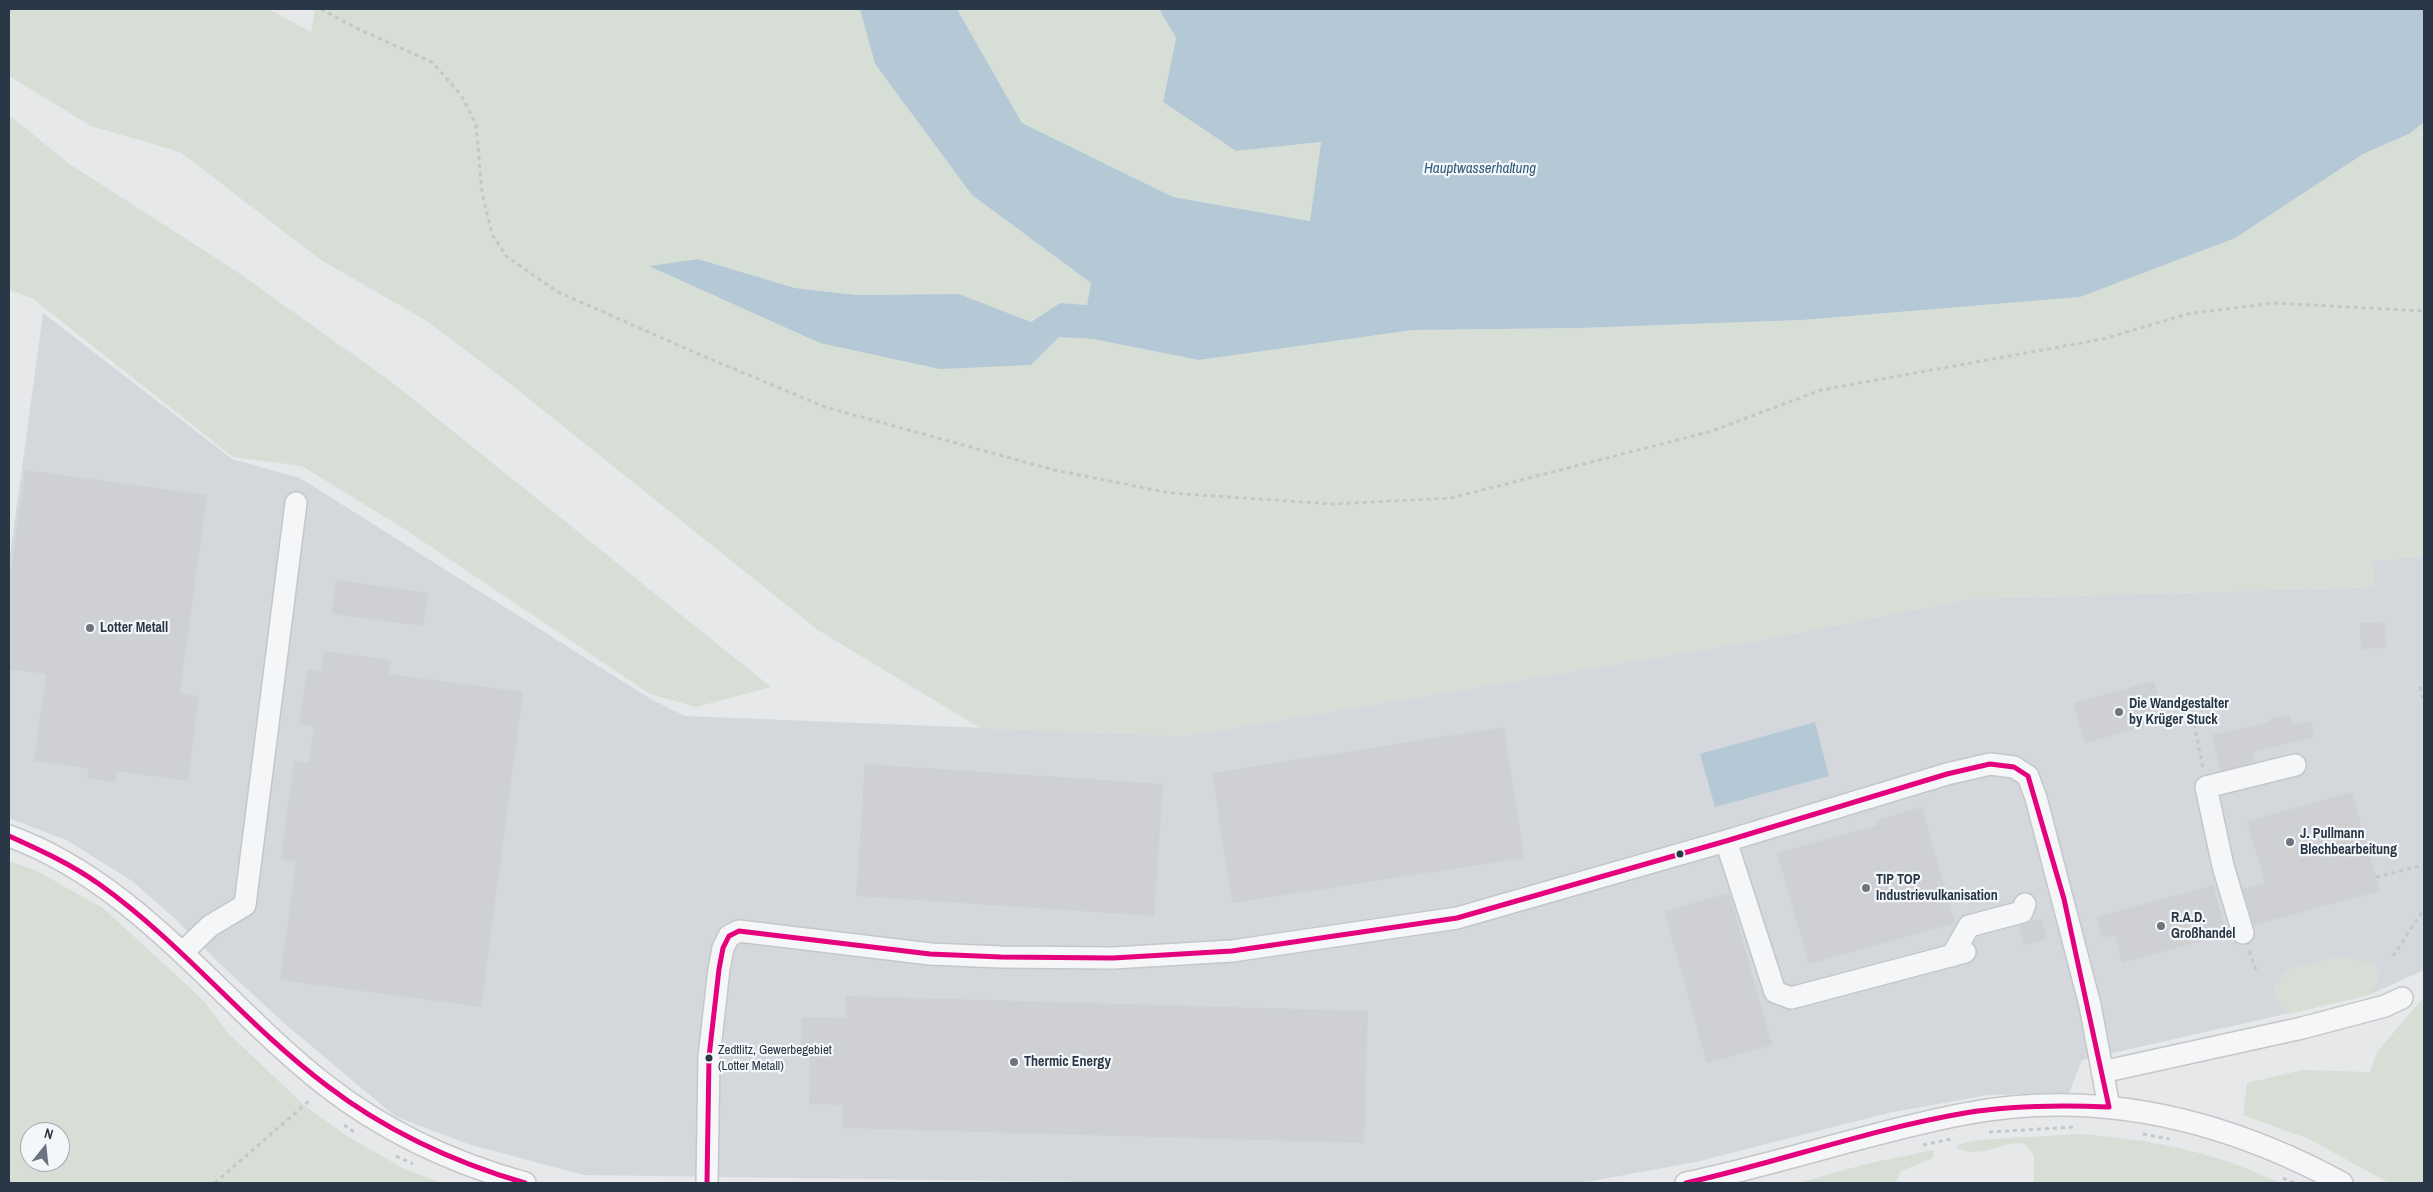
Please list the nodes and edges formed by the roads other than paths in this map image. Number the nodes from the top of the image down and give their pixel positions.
1 (296, 502) dead end
2 (2295, 765) dead end
3 (9, 836) edge
4 (1726, 842) junction
5 (2025, 904) dead end
6 (2243, 933) dead end
7 (182, 953) junction
8 (2402, 998) dead end
9 (2102, 1072) junction
10 (2109, 1107) junction
11 (525, 1183) edge
12 (707, 1183) edge
13 (1686, 1183) edge
14 (2342, 1183) edge

1 - 7 street
2 - 6 street
3 - 7 street
4 - 5 street
4 - 9 street
4 - 12 street
7 - 11 street
8 - 9 street
9 - 10 street
10 - 13 street
10 - 14 street

